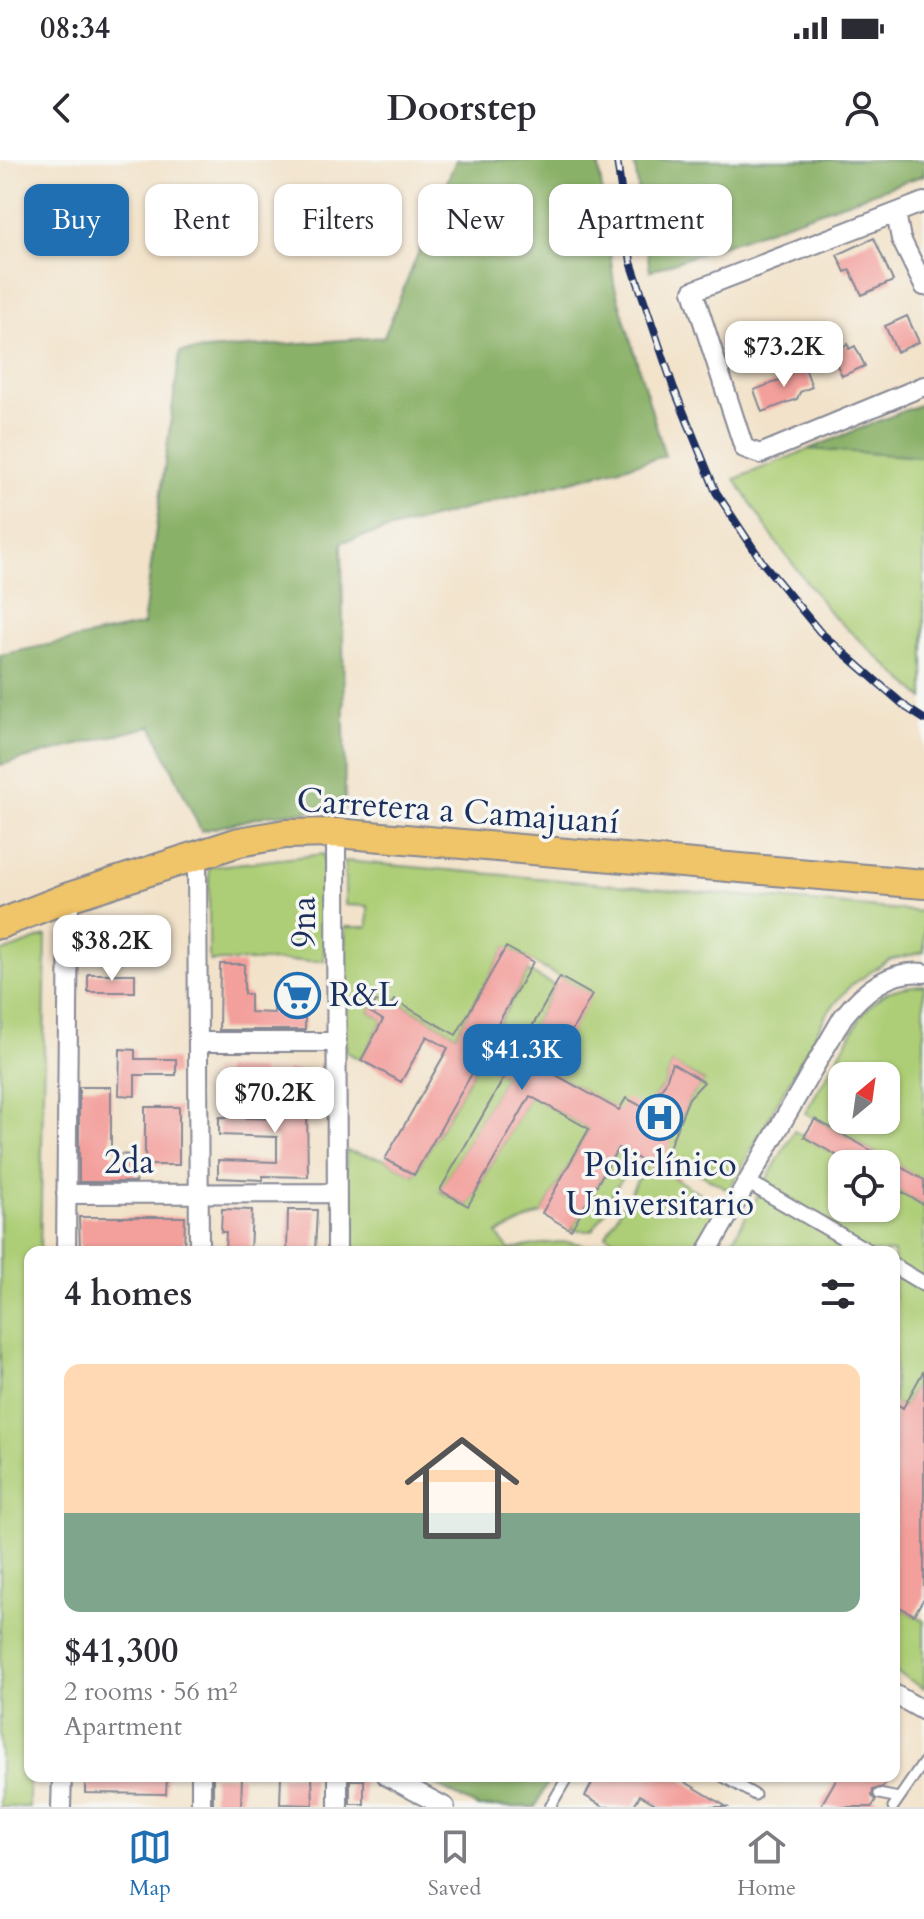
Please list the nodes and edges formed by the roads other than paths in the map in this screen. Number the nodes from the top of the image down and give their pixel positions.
1 (924, 202) edge
2 (896, 213) junction
3 (924, 286) edge
4 (924, 386) edge
5 (336, 833) junction
6 (197, 856) junction
7 (924, 884) edge
8 (69, 897) junction
9 (0, 924) edge
10 (924, 973) edge
11 (198, 1042) junction
12 (336, 1042) junction
13 (748, 1182) junction
14 (337, 1193) junction
15 (66, 1194) junction
16 (199, 1194) junction
17 (66, 1246) edge
18 (199, 1246) edge
19 (337, 1246) edge
20 (711, 1246) edge
21 (859, 1246) edge
22 (900, 1270) edge
23 (924, 1284) edge
24 (900, 1697) edge
25 (924, 1711) edge
26 (924, 1762) edge
27 (62, 1782) edge
28 (201, 1782) edge
29 (338, 1782) edge
30 (398, 1782) edge
31 (565, 1782) edge
32 (732, 1782) edge
33 (879, 1794) dead end
34 (755, 1795) dead end
35 (896, 1803) edge
36 (61, 1807) edge
37 (201, 1807) edge
38 (338, 1807) edge
39 (445, 1807) edge
40 (550, 1807) edge

1 - 2 street
2 - 3 street
2 - 4 street
5 - 6 main road, Carretera a Camajuaní
5 - 7 main road, Carretera a Camajuaní
5 - 12 street, 9na
6 - 8 main road, Carretera a Camajuaní
6 - 11 street
8 - 9 main road, Carretera a Camajuaní
8 - 15 street
10 - 13 street
11 - 12 street
11 - 16 street
12 - 14 street, 9na
13 - 20 street
13 - 21 street
14 - 16 street, 2da
14 - 19 street, 9na
15 - 16 street, 2da
15 - 17 street
16 - 18 street
22 - 23 street
24 - 25 street
26 - 35 lane
27 - 36 street
28 - 37 street
29 - 38 street
30 - 39 street
31 - 40 lane
32 - 34 lane
33 - 35 lane

